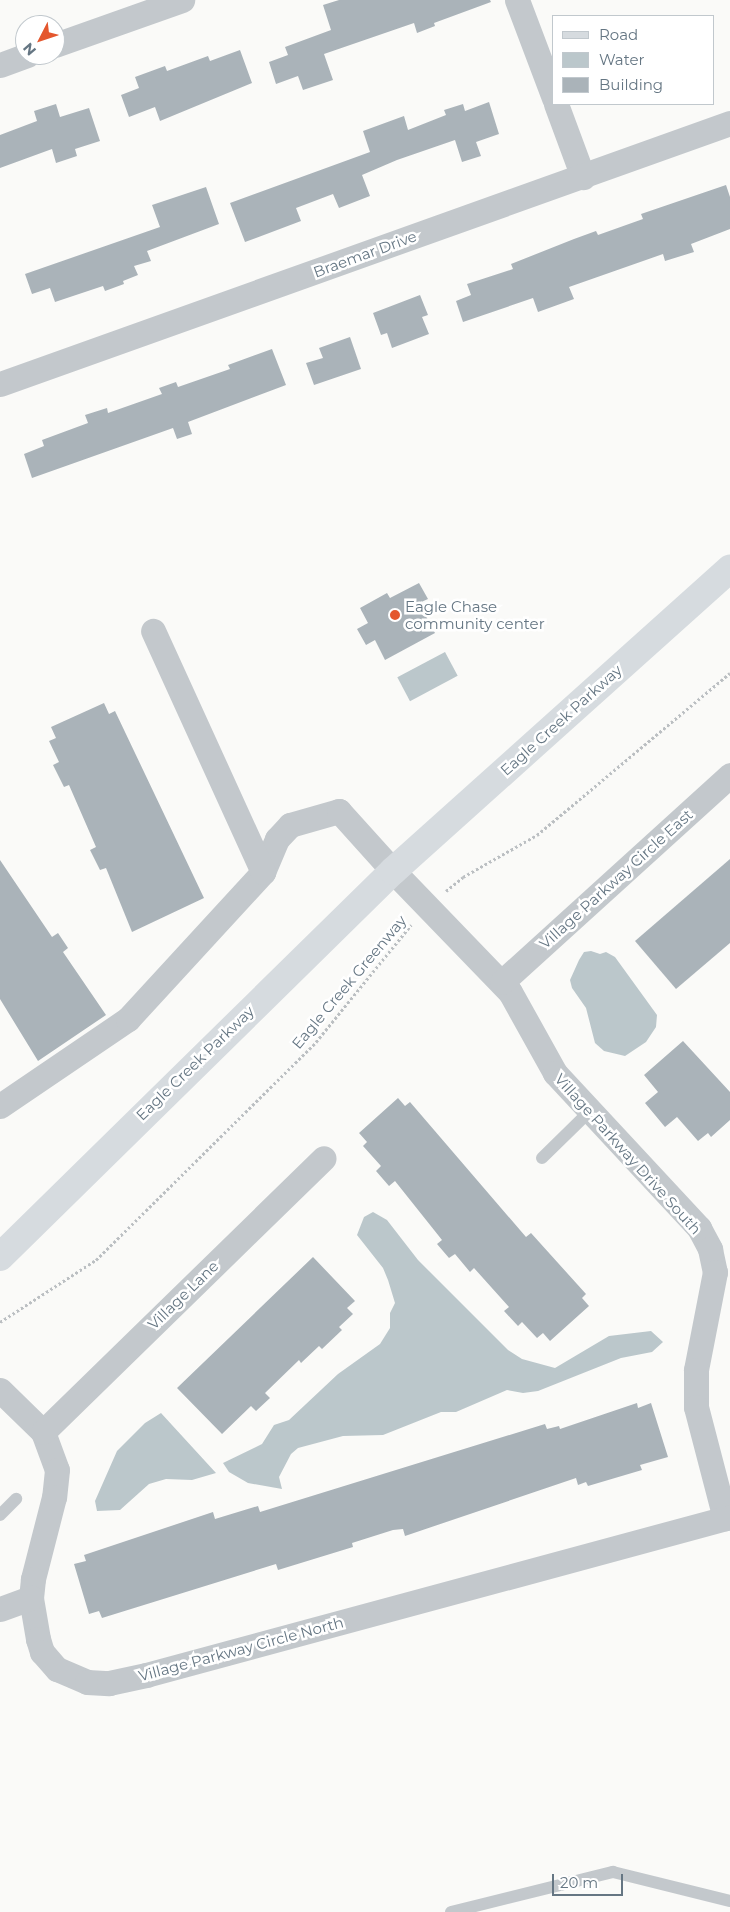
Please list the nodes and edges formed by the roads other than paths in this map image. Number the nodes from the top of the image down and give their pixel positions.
1 (182, 0) edge
2 (518, 0) edge
3 (65, 41) edge
4 (15, 59) edge
5 (0, 65) edge
6 (552, 93) edge
7 (556, 105) edge
8 (730, 124) edge
9 (583, 177) junction
10 (0, 384) edge
11 (730, 569) edge
12 (153, 631) dead end
13 (730, 775) edge
14 (393, 871) junction
15 (263, 872) junction
16 (502, 982) junction
17 (0, 1106) edge
18 (590, 1111) junction
19 (324, 1158) dead end
20 (542, 1158) dead end
21 (0, 1257) edge
22 (0, 1390) edge
23 (43, 1432) junction
24 (16, 1500) dead end
25 (0, 1515) edge
26 (728, 1518) edge
27 (31, 1598) junction
28 (0, 1608) edge
29 (730, 1901) edge
30 (451, 1912) edge

1 - 3 street
2 - 6 street
4 - 5 street
7 - 9 street
8 - 9 street, Braemar Drive
9 - 10 street, Braemar Drive
11 - 14 main road, Eagle Creek Parkway
12 - 15 street
13 - 16 street, Village Parkway Circle East
14 - 15 street
14 - 16 street, Village Parkway Drive South
14 - 21 main road, Eagle Creek Parkway
15 - 17 street
16 - 18 street, Village Parkway Drive South
18 - 20 lane
18 - 26 street, Village Parkway Drive South
19 - 23 street, Village Lane
22 - 23 street, Village Parkway Circle North
23 - 27 street, Village Parkway Circle North
24 - 25 lane
26 - 27 street, Village Parkway Circle North
27 - 28 street
29 - 30 lane

